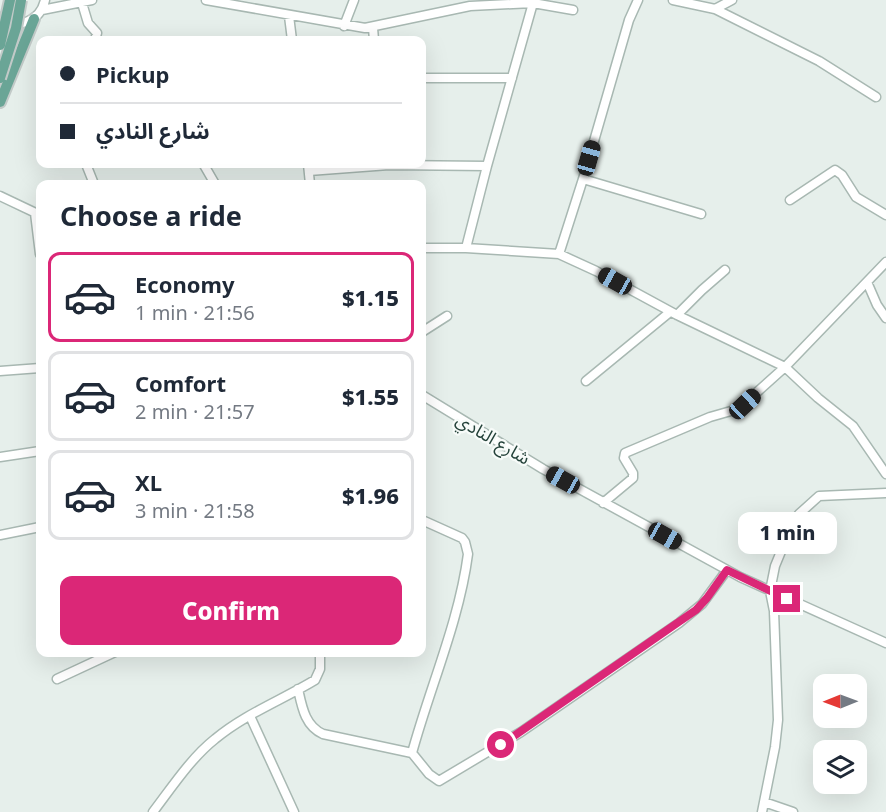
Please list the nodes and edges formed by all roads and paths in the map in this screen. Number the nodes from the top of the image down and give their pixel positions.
1 (10, 0) edge
2 (21, 0) edge
3 (45, 0) edge
4 (92, 0) edge
5 (206, 0) edge
6 (354, 0) edge
7 (638, 0) edge
8 (673, 0) edge
9 (732, 0) edge
10 (82, 3) junction
11 (533, 3) junction
12 (715, 9) junction
13 (42, 10) junction
14 (573, 10) dead end
15 (289, 16) junction
16 (1, 19) edge
17 (34, 19) junction
18 (344, 26) junction
19 (373, 28) junction
20 (96, 36) edge
21 (292, 36) edge
22 (374, 36) edge
23 (0, 45) edge
24 (0, 78) edge
25 (426, 78) edge
26 (512, 78) junction
27 (876, 97) dead end
28 (0, 102) edge
29 (426, 165) edge
30 (487, 166) junction
31 (583, 179) junction
32 (0, 196) edge
33 (790, 200) dead end
34 (36, 213) edge
35 (701, 214) dead end
36 (886, 215) edge
37 (426, 248) edge
38 (466, 248) junction
39 (559, 254) junction
40 (886, 262) edge
41 (725, 270) dead end
42 (867, 282) junction
43 (674, 314) junction
44 (447, 316) dead end
45 (886, 318) edge
46 (426, 329) edge
47 (785, 367) junction
48 (36, 368) edge
49 (0, 371) edge
50 (586, 381) dead end
51 (426, 397) edge
52 (36, 452) edge
53 (0, 457) edge
54 (886, 474) edge
55 (886, 493) edge
56 (603, 503) junction
57 (426, 522) edge
58 (36, 528) edge
59 (0, 535) edge
60 (727, 570) junction
61 (770, 591) junction
62 (886, 643) edge
63 (105, 657) edge
64 (320, 657) edge
65 (57, 680) dead end
66 (298, 689) junction
67 (249, 716) junction
68 (412, 753) junction
69 (764, 802) junction
70 (153, 812) edge
71 (294, 812) edge
72 (762, 812) edge
73 (793, 812) edge

1 - 23 main road, bridge
2 - 24 main road, bridge
3 - 13 street
4 - 10 street
5 - 15 street
6 - 18 street
7 - 31 street
8 - 12 street
9 - 12 street
10 - 13 street
10 - 20 street
11 - 14 street
11 - 19 street
11 - 26 street
12 - 27 street
13 - 17 street
15 - 18 street
15 - 21 street
16 - 17 street
17 - 28 main road
18 - 19 street
19 - 22 street
25 - 26 street
26 - 30 street
29 - 30 street
30 - 38 street
31 - 35 street
31 - 39 street
32 - 34 street
33 - 36 street
37 - 38 street
38 - 39 street
39 - 43 street
40 - 42 street
41 - 43 street
42 - 45 street
42 - 47 street
43 - 47 street
43 - 50 street
44 - 46 street
47 - 54 street
47 - 56 street
48 - 49 street
51 - 56 street, شارع النادي
52 - 53 street
55 - 61 street
56 - 60 street, شارع النادي
57 - 68 street
58 - 59 street
60 - 61 street, شارع النادي
60 - 68 street
61 - 62 street, شارع النادي
61 - 69 street
63 - 65 street
64 - 66 street
66 - 67 street
66 - 68 street
67 - 70 street
67 - 71 street
69 - 72 street
69 - 73 street

